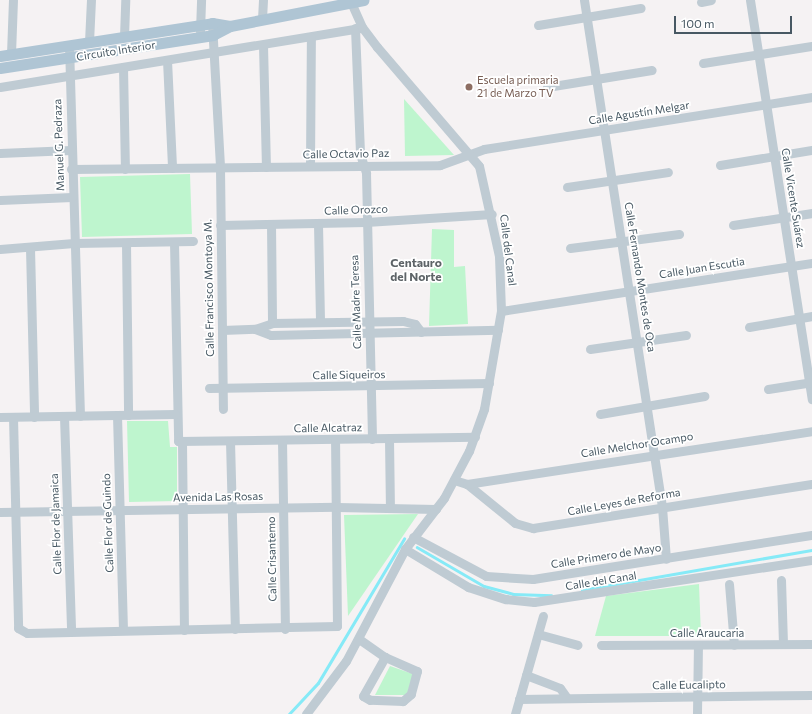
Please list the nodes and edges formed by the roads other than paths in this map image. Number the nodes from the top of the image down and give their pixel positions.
1 (13, 0) edge
2 (91, 0) edge
3 (125, 0) edge
4 (201, 0) edge
5 (263, 0) edge
6 (364, 0) edge
7 (584, 0) edge
8 (711, 0) edge
9 (750, 0) edge
10 (351, 2) junction
11 (701, 2) dead end
12 (641, 8) dead end
13 (586, 17) junction
14 (262, 19) junction
15 (206, 24) junction
16 (538, 24) dead end
17 (230, 26) junction
18 (358, 28) junction
19 (213, 35) junction
20 (124, 37) junction
21 (200, 37) junction
22 (311, 37) junction
23 (89, 42) junction
24 (263, 45) junction
25 (69, 46) junction
26 (812, 46) edge
27 (216, 53) junction
28 (5, 55) edge
29 (758, 55) junction
30 (69, 59) junction
31 (168, 60) junction
32 (703, 63) dead end
33 (123, 67) junction
34 (0, 68) edge
35 (652, 70) dead end
36 (69, 76) junction
37 (597, 79) junction
38 (0, 87) edge
39 (547, 87) dead end
40 (812, 97) edge
41 (766, 105) junction
42 (605, 130) junction
43 (70, 150) junction
44 (812, 150) edge
45 (0, 153) edge
46 (470, 154) junction
47 (774, 156) junction
48 (720, 165) dead end
49 (310, 166) junction
50 (363, 166) junction
51 (266, 167) junction
52 (172, 168) junction
53 (220, 168) junction
54 (125, 169) junction
55 (71, 170) junction
56 (668, 172) dead end
57 (613, 181) junction
58 (567, 187) dead end
59 (72, 197) junction
60 (0, 200) edge
61 (812, 212) edge
62 (492, 214) junction
63 (784, 217) junction
64 (366, 222) junction
65 (271, 224) junction
66 (318, 224) junction
67 (220, 225) junction
68 (733, 225) dead end
69 (679, 234) dead end
70 (174, 242) junction
71 (193, 242) dead end
72 (622, 242) junction
73 (74, 243) junction
74 (126, 243) junction
75 (30, 248) junction
76 (570, 248) dead end
77 (0, 250) edge
78 (812, 263) edge
79 (791, 266) junction
80 (629, 292) junction
81 (501, 312) junction
82 (812, 316) edge
83 (800, 319) junction
84 (320, 322) junction
85 (369, 322) junction
86 (272, 323) junction
87 (749, 327) dead end
88 (255, 329) junction
89 (222, 330) junction
90 (498, 330) junction
91 (421, 332) junction
92 (369, 333) junction
93 (686, 335) dead end
94 (637, 341) junction
95 (590, 349) dead end
96 (811, 382) edge
97 (489, 383) junction
98 (209, 388) dead end
99 (371, 388) junction
100 (223, 389) junction
101 (768, 389) dead end
102 (704, 396) dead end
103 (812, 399) edge
104 (647, 406) junction
105 (223, 409) dead end
106 (175, 414) junction
107 (600, 414) dead end
108 (117, 415) junction
109 (128, 415) junction
110 (34, 416) junction
111 (64, 416) junction
112 (80, 416) junction
113 (0, 417) edge
114 (13, 417) junction
115 (812, 431) edge
116 (475, 438) junction
117 (372, 439) junction
118 (389, 439) junction
119 (282, 440) junction
120 (336, 440) junction
121 (230, 441) junction
122 (182, 442) junction
123 (654, 455) junction
124 (454, 480) junction
125 (467, 484) junction
126 (812, 484) edge
127 (662, 506) junction
128 (338, 507) junction
129 (390, 507) junction
130 (284, 508) junction
131 (232, 509) junction
132 (436, 509) junction
133 (120, 510) junction
134 (182, 510) junction
135 (67, 511) junction
136 (0, 512) edge
137 (15, 512) junction
138 (812, 535) edge
139 (413, 537) junction
140 (405, 549) junction
141 (666, 559) junction
142 (812, 560) edge
143 (782, 580) dead end
144 (730, 584) dead end
145 (543, 616) dead end
146 (235, 629) junction
147 (286, 629) junction
148 (123, 630) junction
149 (184, 630) junction
150 (71, 631) junction
151 (538, 634) junction
152 (359, 639) junction
153 (784, 644) junction
154 (812, 644) edge
155 (578, 645) dead end
156 (601, 645) dead end
157 (698, 645) junction
158 (734, 645) junction
159 (385, 657) junction
160 (526, 675) junction
161 (812, 695) edge
162 (697, 696) junction
163 (567, 698) junction
164 (519, 699) junction
165 (306, 714) edge
166 (515, 714) edge
167 (697, 714) edge

1 - 28 street
2 - 23 street
3 - 20 street
4 - 15 street
5 - 14 street
6 - 10 main road, Circuito Interior
7 - 13 street, Calle Fernando Montes de Oca
8 - 11 street
9 - 29 street, Calle Vicente Suárez
10 - 14 main road, Circuito Interior
10 - 18 street, Calle del Canal
12 - 13 street
13 - 16 street
13 - 37 street, Calle Fernando Montes de Oca
14 - 17 main road, Circuito Interior
15 - 17 main road, Circuito Interior
15 - 19 street, Calle Francisco Montoya M.
15 - 20 main road, Circuito Interior
15 - 21 street
17 - 19 main road, Circuito Interior
18 - 22 street
18 - 46 street, Calle del Canal
18 - 50 street, Calle Madre Teresa
19 - 21 main road, Circuito Interior
19 - 27 street, Calle Francisco Montoya M.
20 - 23 main road, Circuito Interior
21 - 30 main road, Circuito Interior
22 - 24 street
22 - 49 street
23 - 25 main road, Circuito Interior
24 - 27 street
24 - 51 street
25 - 28 main road, Circuito Interior
25 - 30 street, Manuel G. Pedraza
26 - 29 street
27 - 31 street
27 - 53 street, Calle Francisco Montoya M.
29 - 32 street
29 - 41 street, Calle Vicente Suárez
30 - 34 main road, Circuito Interior
30 - 36 street, Manuel G. Pedraza
31 - 33 street
31 - 52 street
33 - 36 street
33 - 54 street
35 - 37 street
36 - 38 street
36 - 43 street, Manuel G. Pedraza
37 - 39 street
37 - 42 street, Calle Fernando Montes de Oca
40 - 41 street, Calle Agustín Melgar
41 - 42 street, Calle Agustín Melgar
41 - 47 street, Calle Vicente Suárez
42 - 46 street, Calle Agustín Melgar
42 - 57 street, Calle Fernando Montes de Oca
43 - 45 street
43 - 55 street, Manuel G. Pedraza
44 - 47 street
46 - 50 street, Calle Octavio Paz
46 - 62 street, Calle del Canal
47 - 48 street
47 - 63 street, Calle Vicente Suárez
49 - 50 street, Calle Octavio Paz
49 - 51 street, Calle Octavio Paz
50 - 64 street, Calle Madre Teresa
51 - 53 street, Calle Octavio Paz
52 - 53 street, Calle Octavio Paz
52 - 54 street, Calle Octavio Paz
53 - 67 street, Calle Francisco Montoya M.
54 - 55 street, Calle Octavio Paz
55 - 59 street, Manuel G. Pedraza
56 - 57 street
57 - 58 street
57 - 72 street, Calle Fernando Montes de Oca
59 - 60 street
59 - 73 street, Manuel G. Pedraza
61 - 63 street
62 - 64 street, Calle Orozco
62 - 81 street, Calle del Canal
63 - 68 street
63 - 79 street, Calle Vicente Suárez
64 - 66 street, Calle Orozco
64 - 85 street, Calle Madre Teresa
65 - 66 street, Calle Orozco
65 - 67 street, Calle Orozco
65 - 86 street
66 - 84 street
67 - 89 street, Calle Francisco Montoya M.
69 - 72 street
70 - 71 street
70 - 74 street
70 - 106 street
72 - 76 street
72 - 80 street, Calle Fernando Montes de Oca
73 - 74 street
73 - 75 street
73 - 112 street, Manuel G. Pedraza
74 - 109 street
75 - 77 street
75 - 110 street
78 - 79 street, Calle Juan Escutia
79 - 80 street, Calle Juan Escutia
79 - 83 street, Calle Vicente Suárez
80 - 81 street, Calle Juan Escutia
80 - 94 street, Calle Fernando Montes de Oca
81 - 90 street, Calle del Canal
82 - 83 street
83 - 87 street
83 - 96 street, Calle Vicente Suárez
84 - 85 street
84 - 86 street
85 - 91 street
85 - 92 street, Calle Madre Teresa
86 - 88 street
88 - 89 street
88 - 92 street
89 - 100 street, Calle Francisco Montoya M.
90 - 91 street
90 - 97 street, Calle del Canal
91 - 92 street
92 - 99 street, Calle Madre Teresa
93 - 94 street
94 - 95 street
94 - 104 street, Calle Fernando Montes de Oca
96 - 101 street
96 - 103 street, Calle Vicente Suárez
97 - 99 street, Calle Siqueiros
97 - 116 street, Calle del Canal
98 - 100 street, Calle Siqueiros
99 - 100 street, Calle Siqueiros
99 - 117 street, Calle Madre Teresa
100 - 105 street, Calle Francisco Montoya M.
102 - 104 street
104 - 107 street
104 - 123 street, Calle Fernando Montes de Oca
106 - 109 street
106 - 122 street
108 - 109 street
108 - 112 street
108 - 133 street, Calle Flor de Guindo
110 - 111 street
110 - 114 street
111 - 112 street
111 - 135 street, Calle Flor de Jamaica
113 - 114 street
114 - 137 street
115 - 123 street, Calle Melchor Ocampo
116 - 118 street, Calle Alcatraz
116 - 124 street, Calle del Canal
117 - 118 street, Calle Alcatraz
117 - 120 street, Calle Alcatraz
118 - 129 street
119 - 120 street, Calle Alcatraz
119 - 121 street, Calle Alcatraz
119 - 130 street, Calle Crisantemo
120 - 128 street
121 - 122 street, Calle Alcatraz
121 - 131 street
122 - 134 street
123 - 125 street, Calle Melchor Ocampo
123 - 127 street, Calle Fernando Montes de Oca
124 - 125 street, Calle Leyes de Reforma
124 - 132 street, Calle del Canal
125 - 127 street, Calle Leyes de Reforma
126 - 127 street, Calle Leyes de Reforma
127 - 141 street, Calle Fernando Montes de Oca
128 - 129 street, Avenida Las Rosas
128 - 130 street, Avenida Las Rosas
128 - 147 street
129 - 132 street, Avenida Las Rosas
130 - 131 street, Avenida Las Rosas
130 - 147 street, Calle Crisantemo
131 - 134 street, Avenida Las Rosas
131 - 146 street
132 - 139 street, Calle del Canal
133 - 134 street, Avenida Las Rosas
133 - 135 street, Avenida Las Rosas
133 - 148 street, Calle Flor de Guindo
134 - 149 street
135 - 137 street, Avenida Las Rosas
135 - 150 street, Calle Flor de Jamaica
136 - 137 street, Avenida Las Rosas
137 - 150 street
138 - 141 street, Calle Primero de Mayo
139 - 140 street, Calle del Canal
139 - 141 street, Calle Primero de Mayo
140 - 142 street, Calle del Canal
140 - 152 street, Calle del Canal
143 - 153 street
144 - 158 street
145 - 151 street
146 - 147 street
146 - 149 street
148 - 149 street
148 - 150 street
151 - 155 street
151 - 160 street
152 - 159 street
152 - 165 street, Calle del Canal
153 - 154 street, Calle Araucaria
153 - 158 street, Calle Araucaria
156 - 157 street, Calle Araucaria
157 - 158 street, Calle Araucaria
157 - 162 street
159 - 159 street
160 - 163 street
160 - 164 street
161 - 162 street, Calle Eucalipto
162 - 163 street, Calle Eucalipto
162 - 167 street
163 - 164 street, Calle Eucalipto
164 - 166 street

